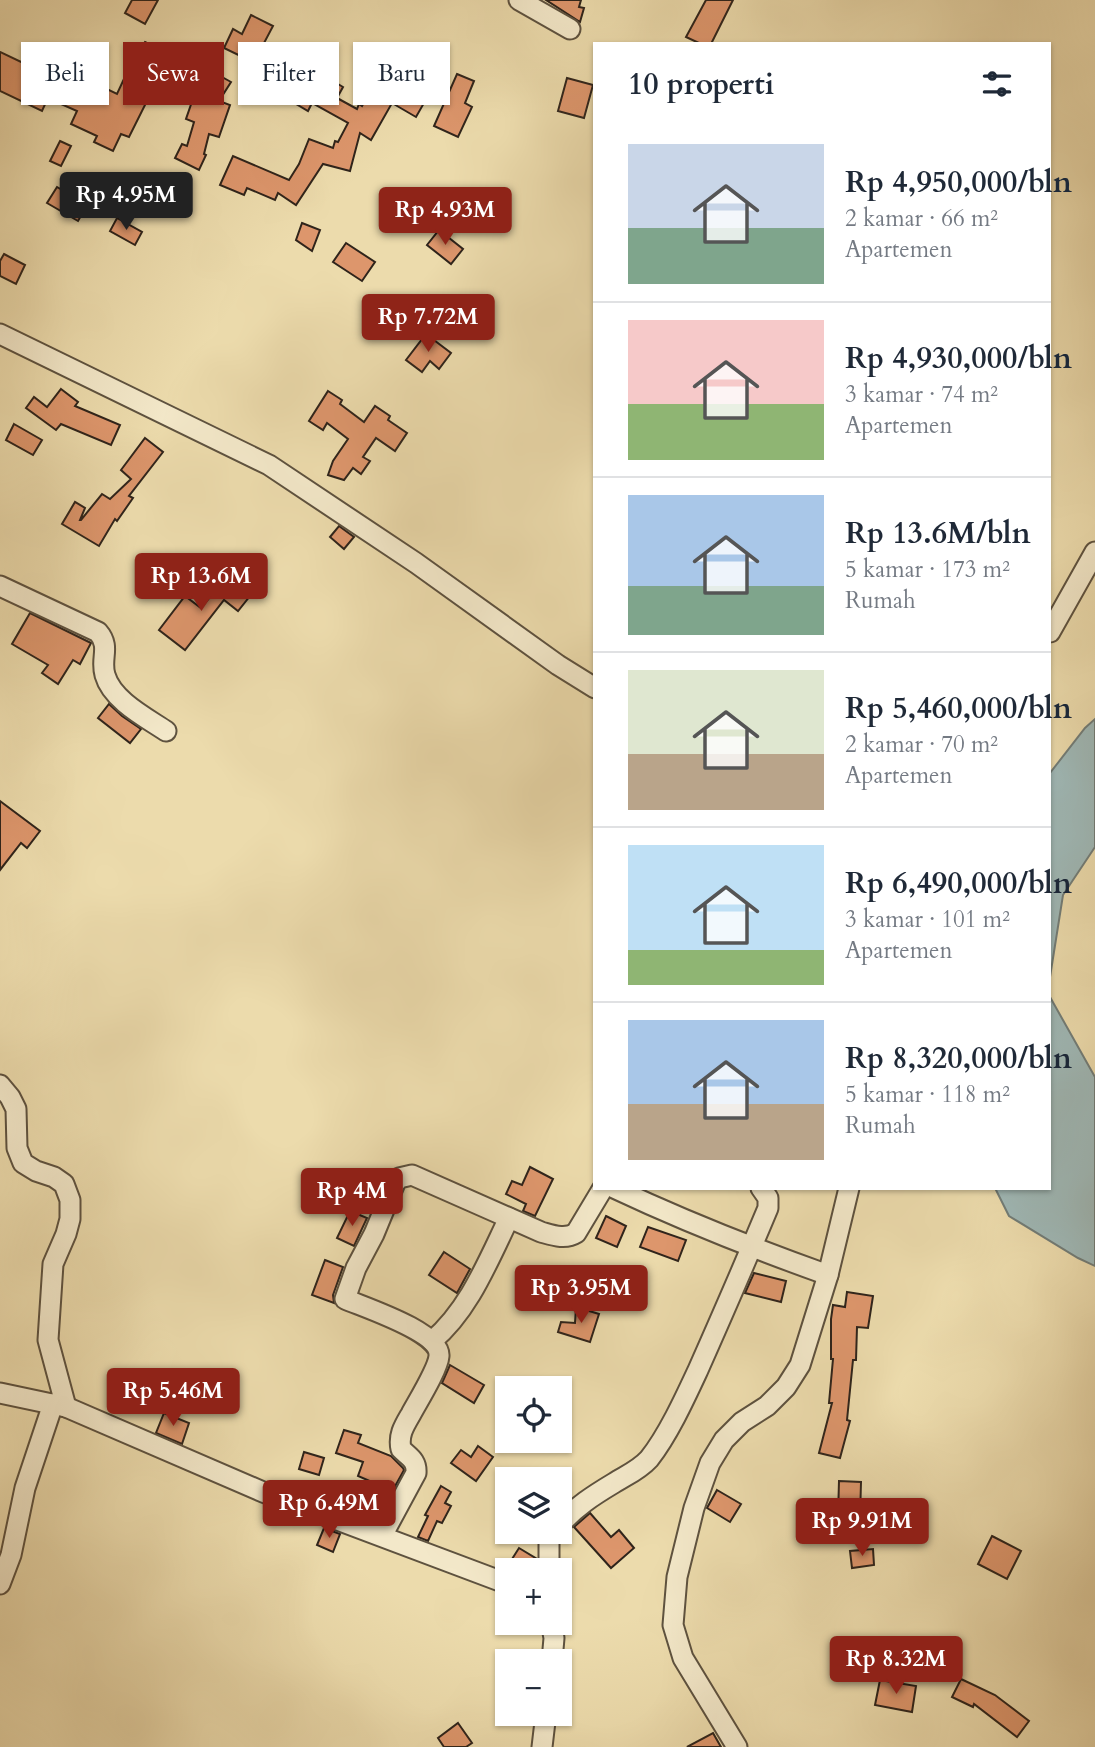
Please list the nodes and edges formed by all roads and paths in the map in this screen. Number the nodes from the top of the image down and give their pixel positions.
1 (519, 0) edge
2 (570, 29) dead end
3 (0, 334) edge
4 (1095, 552) edge
5 (0, 586) edge
6 (1051, 630) edge
7 (593, 687) edge
8 (166, 732) dead end
9 (0, 1085) edge
10 (602, 1190) edge
11 (618, 1190) edge
12 (762, 1190) edge
13 (849, 1190) edge
14 (509, 1218) junction
15 (751, 1248) junction
16 (828, 1275) junction
17 (432, 1341) junction
18 (0, 1393) edge
19 (60, 1405) junction
20 (572, 1513) edge
21 (382, 1536) junction
22 (495, 1579) edge
23 (0, 1584) edge
24 (544, 1726) edge
25 (542, 1747) edge
26 (737, 1747) edge

1 - 2 street
3 - 7 street
4 - 6 street
5 - 8 street
9 - 19 street
10 - 14 street
11 - 15 street
12 - 15 street
13 - 16 street
14 - 17 street
14 - 17 street
15 - 16 street
15 - 20 street
16 - 26 street
17 - 21 street
18 - 19 street
19 - 21 street
19 - 23 street
21 - 22 street
24 - 25 street

